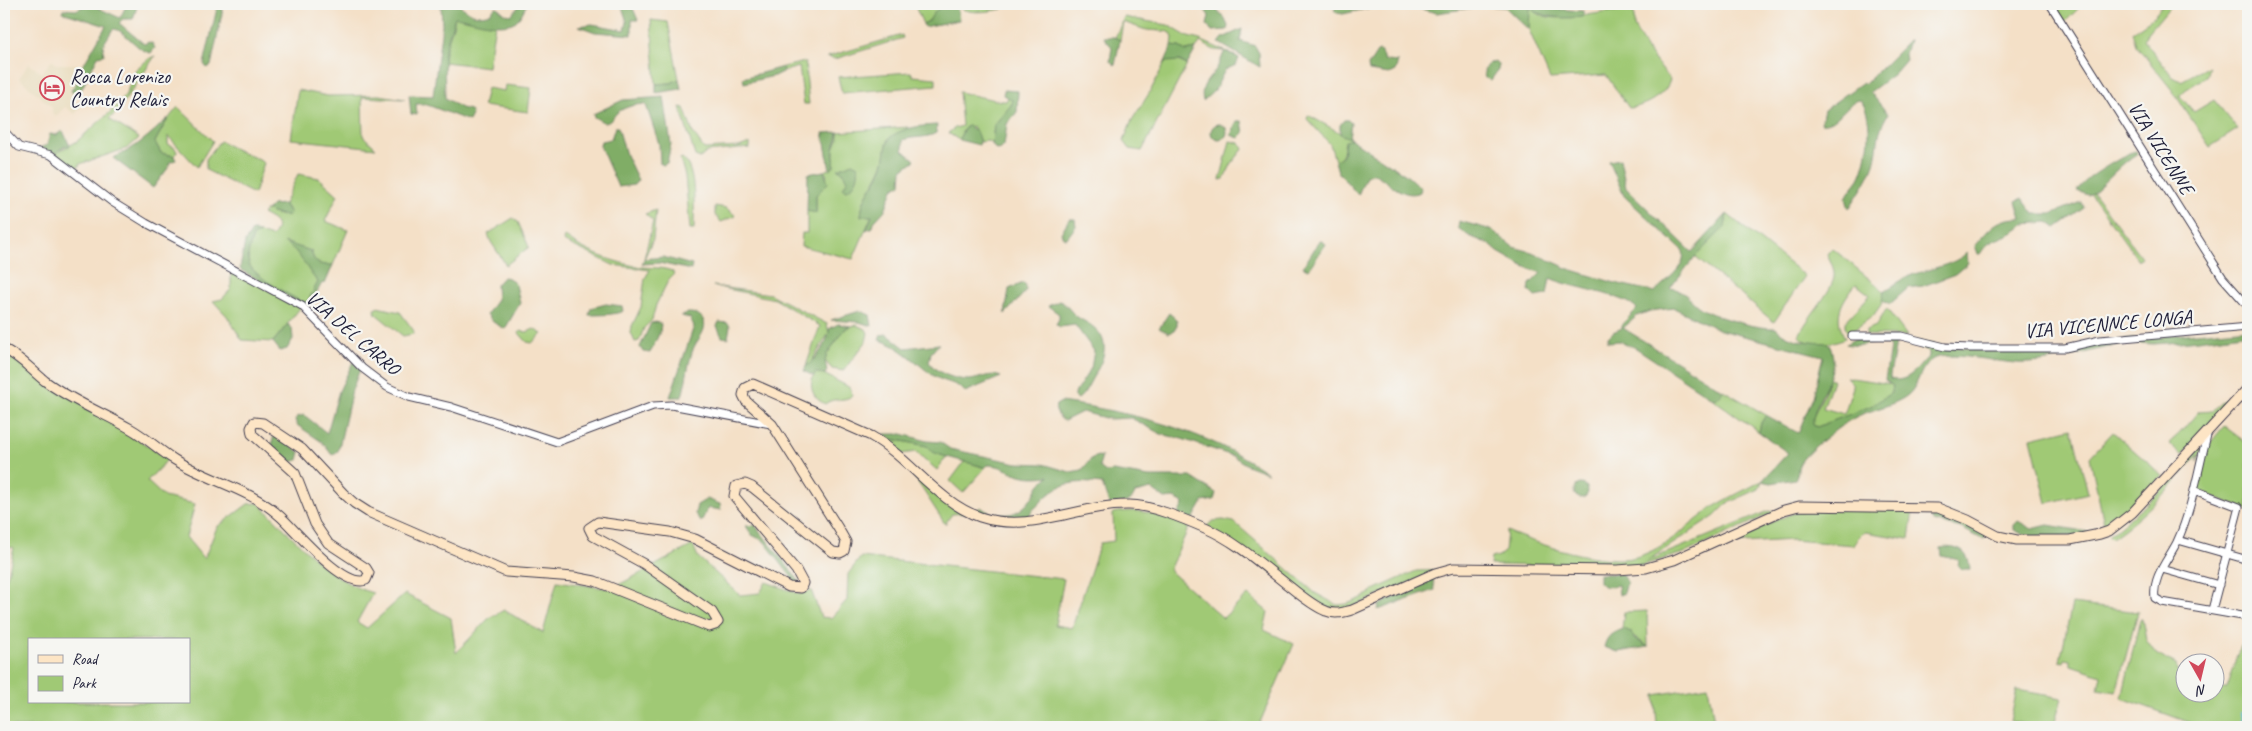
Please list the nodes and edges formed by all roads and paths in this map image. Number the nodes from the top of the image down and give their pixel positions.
1 (2050, 4) edge
2 (4, 131) edge
3 (2248, 306) edge
4 (2248, 326) edge
5 (1852, 336) dead end
6 (4, 349) edge
7 (2248, 388) edge
8 (772, 424) junction
9 (2208, 428) junction
10 (2194, 490) junction
11 (2178, 540) junction
12 (2226, 554) junction
13 (2248, 560) edge
14 (2162, 569) junction
15 (2218, 585) junction
16 (2212, 610) junction
17 (2248, 617) edge

1 - 3 street, VIA VICENNE
2 - 8 street, VIA DEL CARRO
4 - 5 street, VIA VICENNCE LONGA
6 - 8 main road
7 - 9 main road
8 - 9 main road
9 - 10 street
10 - 11 street
10 - 12 street
11 - 12 street
11 - 14 street
12 - 13 street
12 - 15 street
14 - 15 street
14 - 16 street
15 - 16 street
16 - 17 street

